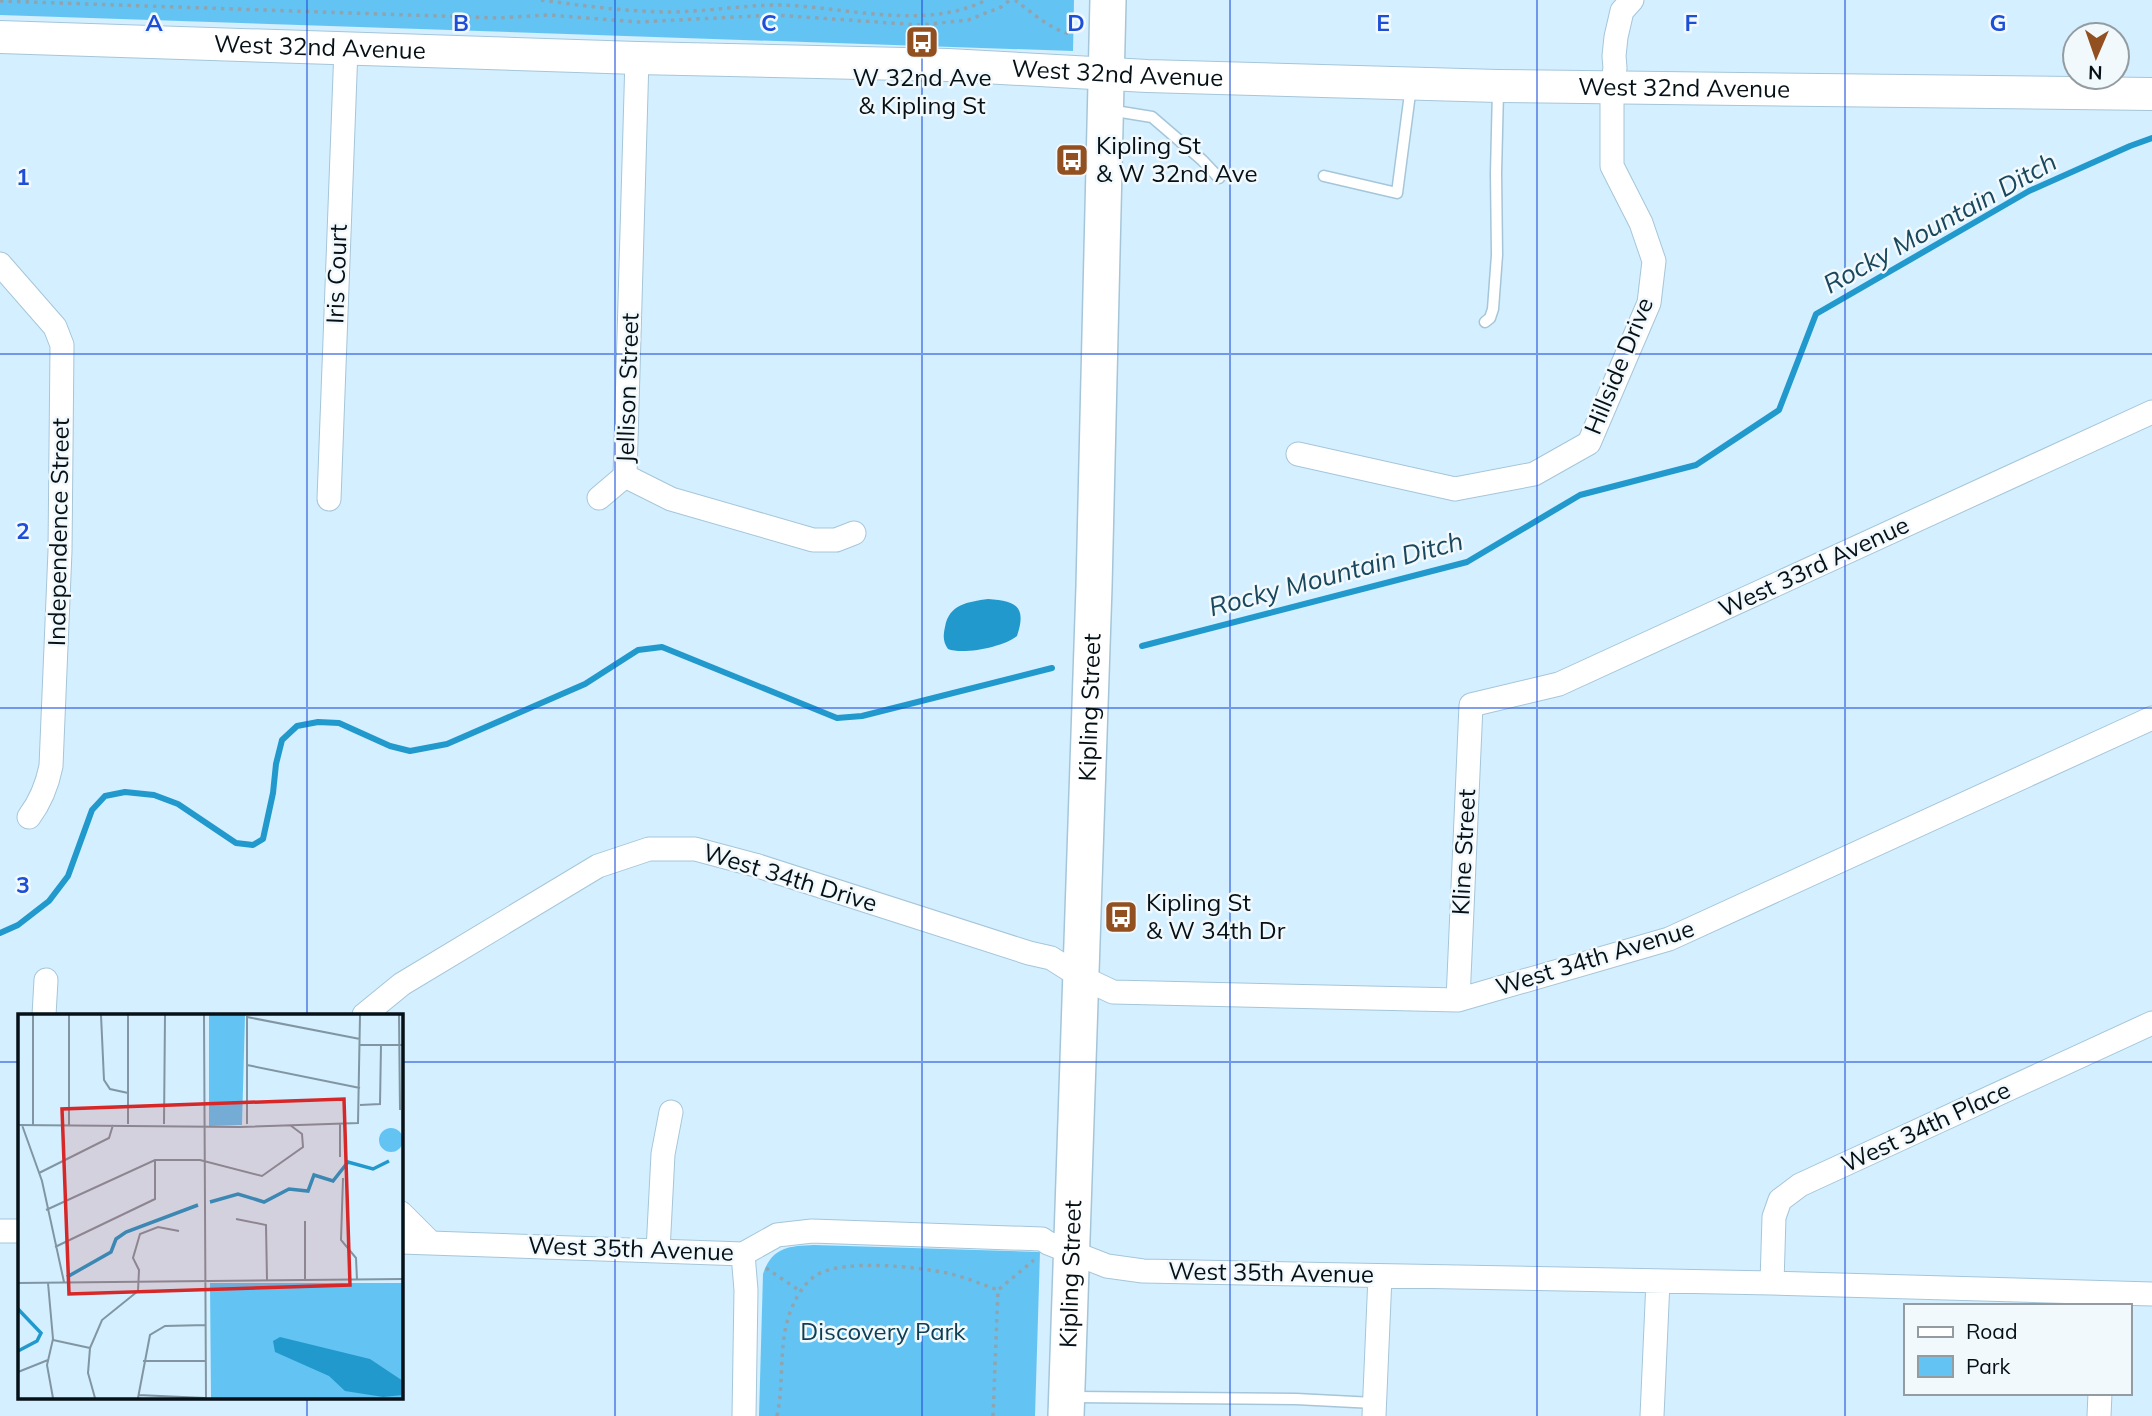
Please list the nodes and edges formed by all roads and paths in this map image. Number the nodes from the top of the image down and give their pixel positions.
1 (541, 0) edge
2 (986, 0) edge
3 (1013, 0) edge
4 (1108, 0) edge
5 (1632, 0) edge
6 (0, 1) edge
7 (1070, 34) dead end
8 (0, 37) edge
9 (346, 48) junction
10 (637, 58) junction
11 (1107, 74) junction
12 (1411, 82) junction
13 (1498, 86) junction
14 (1612, 87) junction
15 (2152, 93) edge
16 (1106, 110) junction
17 (1324, 176) dead end
18 (1219, 178) dead end
19 (0, 264) edge
20 (1485, 322) dead end
21 (2152, 412) edge
22 (1298, 454) dead end
23 (625, 476) junction
24 (599, 498) dead end
25 (330, 499) dead end
26 (854, 533) dead end
27 (1471, 705) joint
28 (2152, 718) edge
29 (29, 817) dead end
30 (1081, 977) junction
31 (46, 980) dead end
32 (1458, 1000) junction
33 (44, 1014) edge
34 (365, 1014) edge
35 (2152, 1024) edge
36 (671, 1112) dead end
37 (402, 1214) edge
38 (0, 1231) edge
39 (18, 1231) edge
40 (402, 1242) edge
41 (430, 1243) junction
42 (658, 1251) junction
43 (743, 1254) junction
44 (1057, 1254) junction
45 (1380, 1276) junction
46 (1658, 1281) junction
47 (1772, 1283) junction
48 (998, 1290) junction
49 (800, 1291) junction
50 (2152, 1294) edge
51 (2102, 1299) edge
52 (2099, 1395) edge
53 (1067, 1406) edge
54 (1374, 1409) edge
55 (744, 1416) edge
56 (777, 1416) edge
57 (993, 1416) edge
58 (1651, 1416) edge
59 (2099, 1416) edge

1 - 2 path
3 - 6 path
3 - 7 path
4 - 11 main road, Kipling Street
5 - 14 street, Hillside Drive
8 - 9 street, West 32nd Avenue
9 - 10 street, West 32nd Avenue
9 - 25 street, Iris Court
10 - 11 street, West 32nd Avenue
10 - 23 street, Jellison Street
11 - 12 street, West 32nd Avenue
11 - 16 main road, Kipling Street
12 - 13 street, West 32nd Avenue
12 - 17 lane
13 - 14 street, West 32nd Avenue
13 - 20 lane
14 - 15 street, West 32nd Avenue
14 - 22 street, Hillside Drive
16 - 18 lane
16 - 30 main road, Kipling Street
19 - 29 street, Independence Street
21 - 27 street, West 33rd Avenue
23 - 24 street
23 - 26 street, Jellison Street
27 - 32 street, Kline Street
28 - 32 street, West 34th Avenue
30 - 32 street, West 34th Avenue
30 - 34 street, West 34th Drive
30 - 44 main road, Kipling Street
31 - 33 street
35 - 47 street, West 34th Place
36 - 42 street
37 - 41 street
38 - 39 street
40 - 41 street, West 35th Avenue
41 - 42 street, West 35th Avenue
42 - 43 street, West 35th Avenue
43 - 44 street, West 35th Avenue
43 - 49 path
43 - 55 street
44 - 45 street, West 35th Avenue
44 - 48 path
44 - 53 main road, Kipling Street
45 - 46 street, West 35th Avenue
45 - 54 street
46 - 47 street, West 35th Avenue
46 - 58 street
47 - 51 street, West 35th Avenue
48 - 49 path
48 - 57 path
49 - 56 path
50 - 51 street, West 35th Avenue
52 - 59 street
53 - 54 lane

